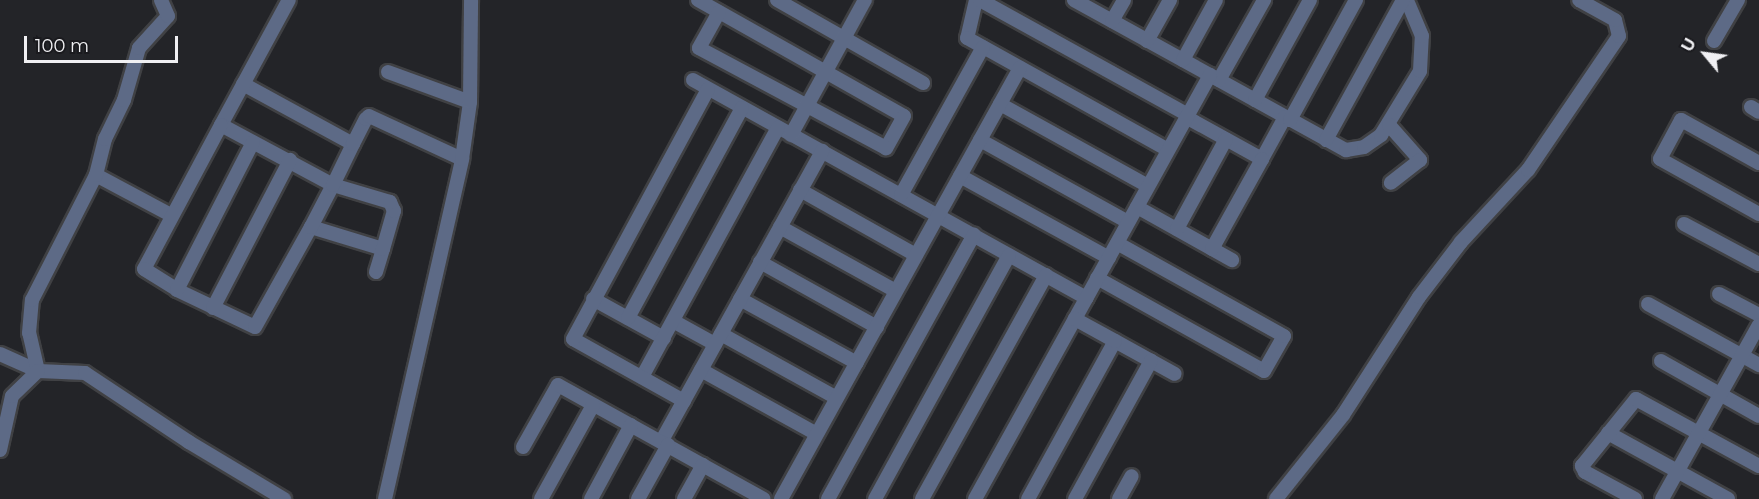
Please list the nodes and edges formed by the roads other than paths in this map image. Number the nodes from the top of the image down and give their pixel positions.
1 (162, 0) edge
2 (289, 0) edge
3 (471, 0) edge
4 (698, 0) edge
5 (777, 0) edge
6 (865, 0) edge
7 (978, 0) edge
8 (1074, 0) edge
9 (1124, 0) edge
10 (1170, 0) edge
11 (1216, 0) edge
12 (1264, 0) edge
13 (1310, 0) edge
14 (1356, 0) edge
15 (1405, 0) edge
16 (1579, 0) edge
17 (1738, 0) edge
18 (719, 12) junction
19 (1112, 21) junction
20 (844, 38) junction
21 (1147, 41) junction
22 (1714, 41) dead end
23 (983, 47) junction
24 (1183, 60) junction
25 (1020, 68) junction
26 (388, 72) dead end
27 (826, 72) junction
28 (1214, 78) junction
29 (693, 80) dead end
30 (923, 83) dead end
31 (243, 84) junction
32 (708, 89) junction
33 (1255, 100) junction
34 (470, 102) junction
35 (1000, 104) junction
36 (807, 106) junction
37 (742, 108) junction
38 (1187, 116) junction
39 (1288, 118) junction
40 (222, 125) junction
41 (1389, 125) junction
42 (785, 131) junction
43 (1226, 139) junction
44 (980, 140) junction
45 (1326, 140) junction
46 (253, 142) junction
47 (353, 144) junction
48 (1168, 150) junction
49 (822, 151) junction
50 (462, 159) junction
51 (1262, 159) junction
52 (290, 160) junction
53 (1759, 163) edge
54 (96, 175) junction
55 (960, 176) junction
56 (1391, 183) dead end
57 (333, 184) junction
58 (1148, 186) junction
59 (800, 190) junction
60 (901, 195) junction
61 (1137, 207) junction
62 (1759, 214) edge
63 (171, 215) junction
64 (938, 216) junction
65 (1128, 222) junction
66 (1684, 224) dead end
67 (311, 227) junction
68 (780, 227) junction
69 (1177, 229) junction
70 (974, 235) junction
71 (1117, 243) junction
72 (383, 249) junction
73 (1212, 249) junction
74 (916, 255) junction
75 (1009, 255) junction
76 (1109, 258) junction
77 (1232, 260) dead end
78 (760, 262) junction
79 (1759, 264) edge
80 (376, 272) dead end
81 (1046, 275) junction
82 (1097, 278) junction
83 (177, 290) junction
84 (896, 291) junction
85 (1719, 294) dead end
86 (1087, 298) junction
87 (593, 299) junction
88 (740, 299) junction
89 (1648, 304) dead end
90 (213, 308) junction
91 (1759, 315) edge
92 (628, 318) junction
93 (1075, 319) junction
94 (673, 321) junction
95 (1759, 325) edge
96 (877, 327) junction
97 (664, 338) junction
98 (718, 339) junction
99 (1115, 341) junction
100 (0, 354) edge
101 (1742, 356) junction
102 (1151, 361) junction
103 (1661, 361) dead end
104 (857, 363) junction
105 (1759, 365) edge
106 (701, 370) junction
107 (38, 371) junction
108 (1175, 374) dead end
109 (642, 377) junction
110 (1720, 394) junction
111 (837, 398) junction
112 (684, 401) junction
113 (593, 405) junction
114 (1759, 416) edge
115 (631, 425) junction
116 (1608, 433) junction
117 (1699, 433) junction
118 (817, 434) junction
119 (664, 444) junction
120 (523, 447) dead end
121 (0, 450) edge
122 (703, 465) junction
123 (1759, 466) edge
124 (1678, 471) junction
125 (1132, 476) dead end
126 (741, 494) edge
127 (284, 499) edge
128 (386, 499) edge
129 (541, 499) edge
130 (591, 499) edge
131 (638, 499) edge
132 (684, 499) edge
133 (764, 499) edge
134 (781, 499) edge
135 (828, 499) edge
136 (875, 499) edge
137 (922, 499) edge
138 (975, 499) edge
139 (1028, 499) edge
140 (1075, 499) edge
141 (1119, 499) edge
142 (1276, 499) edge
143 (1635, 499) edge
144 (1662, 499) edge
145 (1728, 499) edge

1 - 54 street
2 - 31 street
3 - 34 street
4 - 18 street
5 - 20 street
6 - 20 street
7 - 23 street
7 - 38 street
8 - 19 street
9 - 19 street
10 - 21 street
11 - 24 street
12 - 28 street
13 - 33 street
14 - 39 street
15 - 41 street
15 - 45 street
16 - 142 street
17 - 22 street
18 - 27 street
18 - 36 street
19 - 21 street
20 - 27 street
20 - 30 street
21 - 24 street
23 - 25 street
23 - 60 street
24 - 28 street
25 - 35 street
25 - 48 street
26 - 34 street
27 - 36 street
27 - 36 street
28 - 33 street
28 - 38 street
29 - 32 street
31 - 40 street
31 - 47 street
32 - 37 street
32 - 87 street
33 - 39 street
34 - 50 street
35 - 44 street
35 - 58 street
36 - 42 street
37 - 42 street
37 - 92 street
38 - 43 street
38 - 48 street
39 - 45 street
39 - 51 street
40 - 46 street
40 - 63 street
41 - 45 street
41 - 56 street
42 - 49 street
42 - 94 street
43 - 51 street
43 - 69 street
44 - 55 street
44 - 65 street
46 - 52 street
46 - 83 street
47 - 50 street
47 - 57 street
48 - 58 street
49 - 59 street
49 - 60 street
50 - 128 street
51 - 73 street
52 - 57 street
52 - 90 street
53 - 62 street
54 - 63 street
54 - 107 street
55 - 64 street
55 - 76 street
57 - 67 street
57 - 72 street
58 - 61 street
59 - 68 street
59 - 74 street
60 - 64 street
61 - 65 street
61 - 69 street
63 - 83 street
64 - 70 street
64 - 74 street
65 - 71 street
66 - 79 street
67 - 72 street
67 - 90 street
68 - 78 street
68 - 84 street
69 - 73 street
70 - 75 street
70 - 135 street
71 - 76 street
71 - 82 street
72 - 80 street
73 - 77 street
74 - 84 street
75 - 81 street
75 - 136 street
76 - 82 street
78 - 88 street
78 - 96 street
81 - 86 street
81 - 137 street
82 - 86 street
83 - 90 street
84 - 96 street
85 - 91 street
86 - 93 street
87 - 92 street
87 - 109 street
88 - 98 street
88 - 104 street
89 - 101 street
92 - 97 street
93 - 99 street
93 - 138 street
94 - 97 street
94 - 98 street
95 - 101 street
96 - 104 street
97 - 109 street
98 - 106 street
98 - 111 street
99 - 102 street
99 - 139 street
100 - 107 street
101 - 105 street
101 - 110 street
102 - 108 street
102 - 140 street
103 - 110 street
104 - 111 street
106 - 112 street
106 - 118 street
107 - 121 street
107 - 127 street
109 - 112 street
110 - 114 street
110 - 117 street
111 - 118 street
112 - 119 street
113 - 115 street
113 - 120 street
113 - 129 street
115 - 119 street
115 - 130 street
116 - 117 street
116 - 124 street
116 - 143 street
117 - 123 street
117 - 124 street
118 - 134 street
119 - 122 street
119 - 131 street
122 - 126 street
122 - 132 street
124 - 144 street
124 - 145 street
125 - 141 street
126 - 133 street

